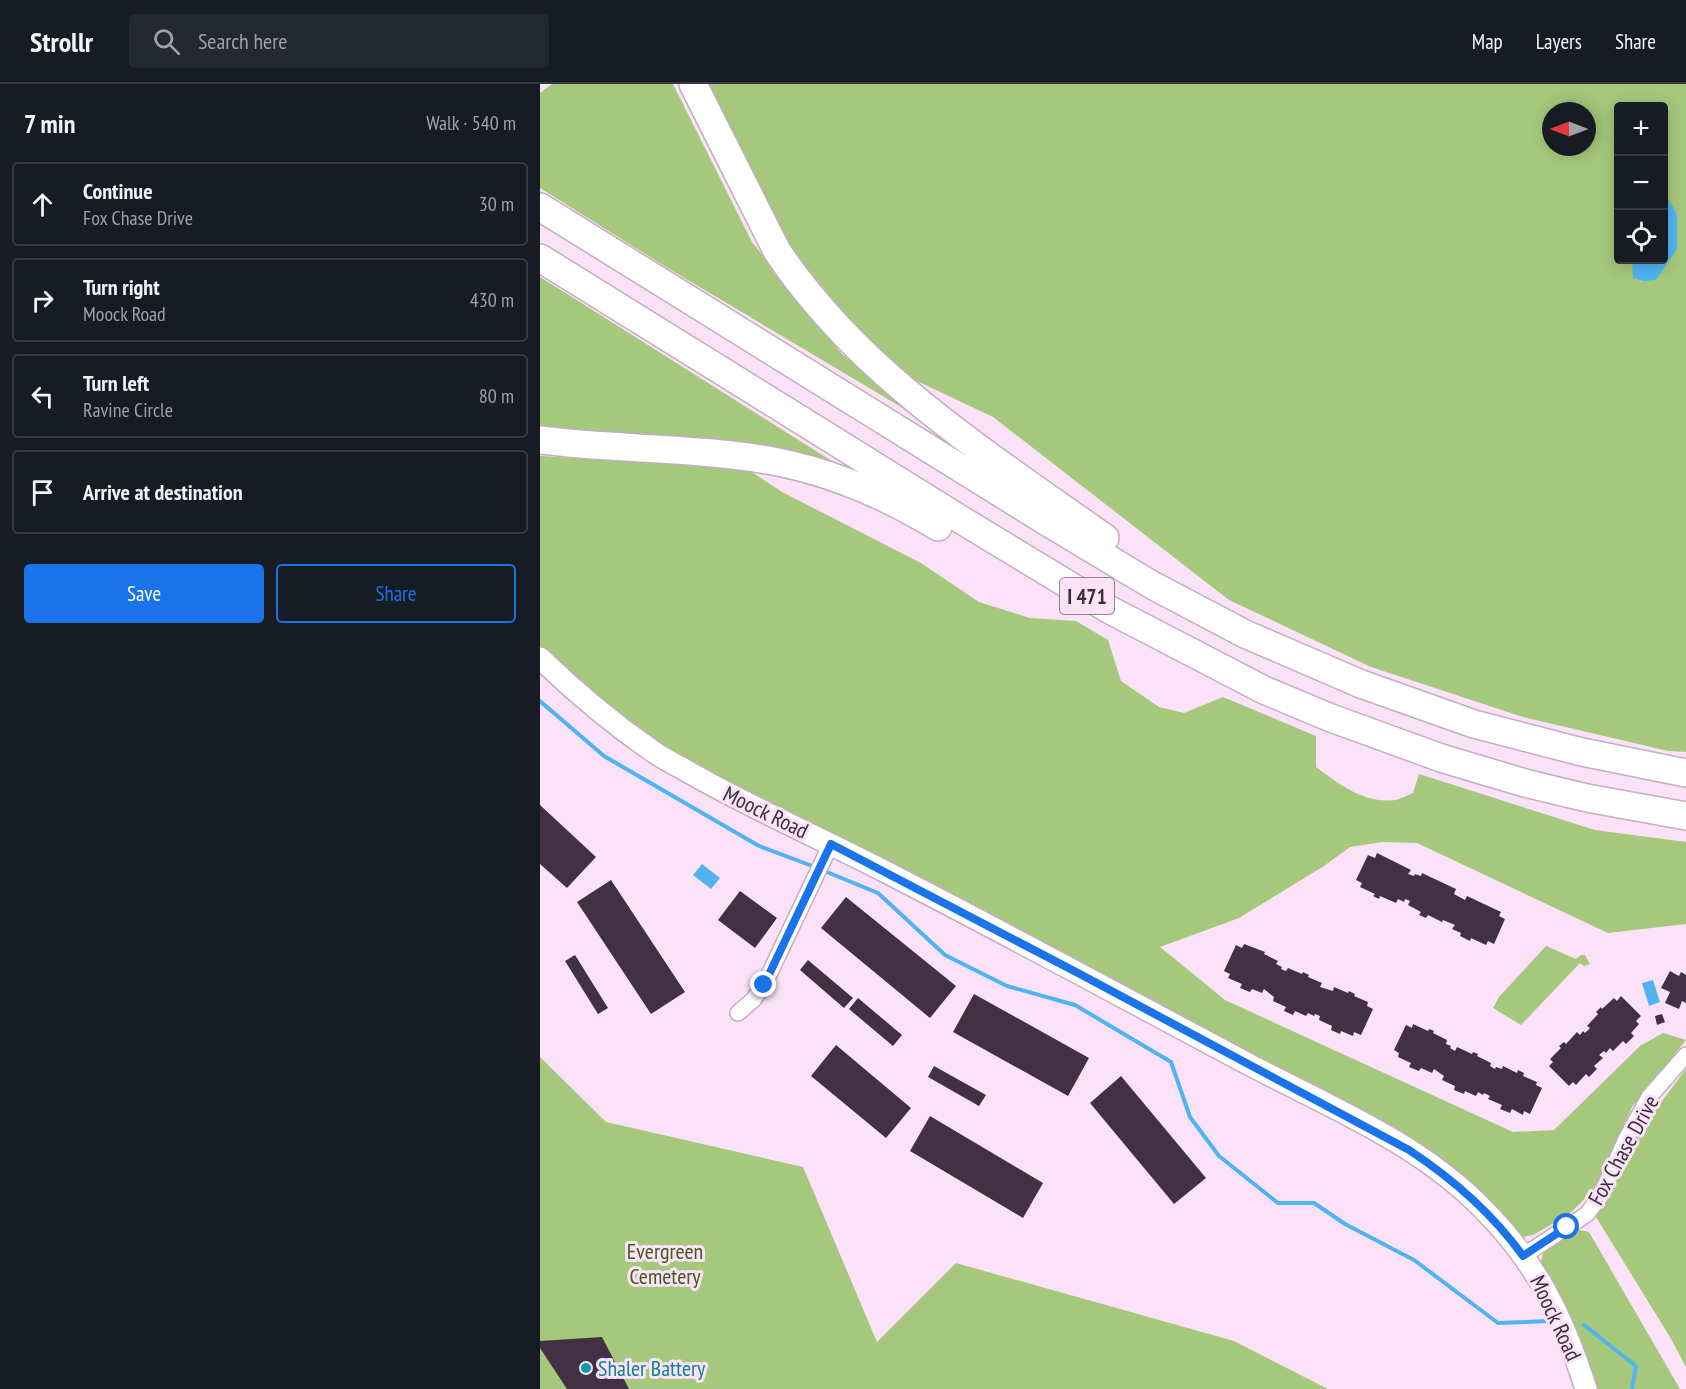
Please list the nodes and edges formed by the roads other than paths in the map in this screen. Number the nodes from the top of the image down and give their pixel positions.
1 (693, 84) edge
2 (540, 207) edge
3 (540, 258) edge
4 (540, 440) edge
5 (1060, 580) junction
6 (1152, 585) junction
7 (540, 658) edge
8 (1686, 773) edge
9 (1686, 816) edge
10 (828, 851) junction
11 (738, 1013) dead end
12 (1686, 1055) edge
13 (1523, 1256) junction
14 (1586, 1389) edge

1 - 6 highway
2 - 6 highway, I 471
3 - 5 highway, I 471
4 - 5 highway
5 - 9 highway, I 471
6 - 8 highway, I 471
7 - 10 main road, Moock Road
10 - 11 street
10 - 13 main road, Moock Road
12 - 13 street, Fox Chase Drive
13 - 14 main road, Moock Road

